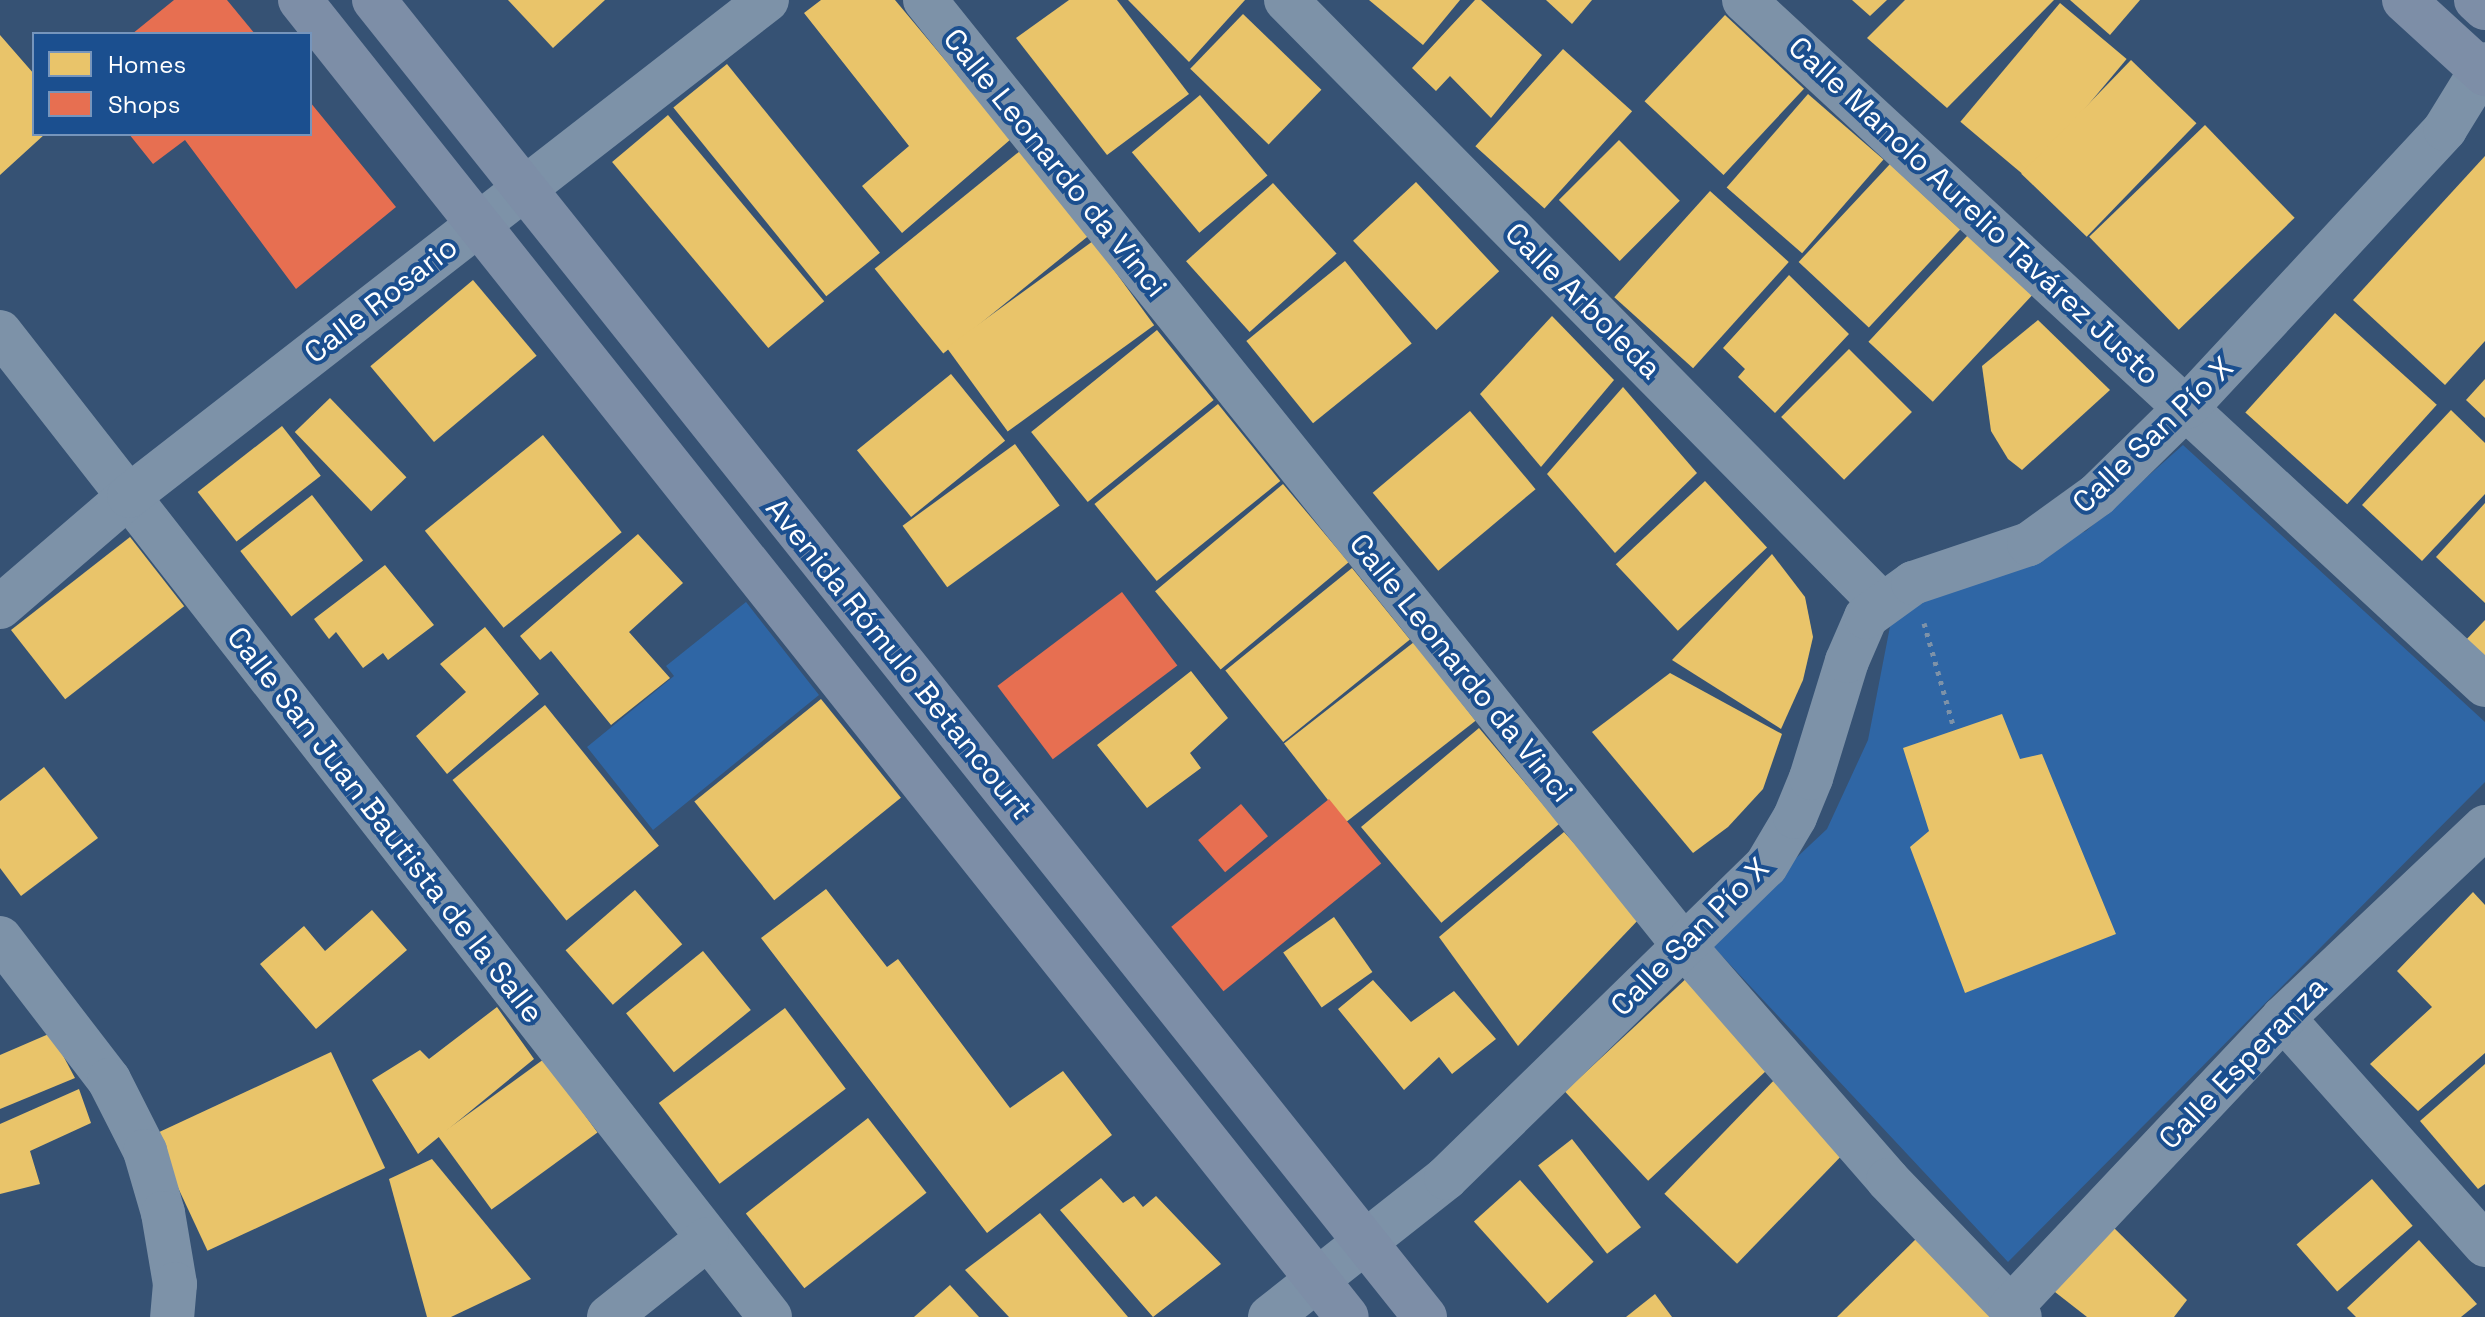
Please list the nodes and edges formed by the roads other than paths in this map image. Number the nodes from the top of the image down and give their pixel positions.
1 (300, 0) edge
2 (374, 0) edge
3 (767, 0) edge
4 (925, 0) edge
5 (1286, 0) edge
6 (1744, 0) edge
7 (2404, 0) edge
8 (2476, 0) edge
9 (2485, 8) edge
10 (2484, 77) edge
11 (524, 190) junction
12 (479, 224) junction
13 (0, 332) edge
14 (2187, 407) junction
15 (129, 496) junction
16 (1897, 593) junction
17 (0, 607) edge
18 (2485, 685) edge
19 (2485, 827) edge
20 (0, 938) edge
21 (1685, 947) junction
22 (2283, 1018) junction
23 (707, 1239) junction
24 (1367, 1243) junction
25 (2485, 1245) edge
26 (1318, 1281) junction
27 (2015, 1312) edge
28 (172, 1317) edge
29 (609, 1317) edge
30 (770, 1317) edge
31 (1270, 1317) edge
32 (1347, 1317) edge
33 (1425, 1317) edge

1 - 12 main road, Avenida Rómulo Betancourt
2 - 11 main road, Avenida Rómulo Betancourt
3 - 11 street, Calle Rosario
4 - 21 street, Calle Leonardo da Vinci
5 - 16 street, Calle Arboleda
6 - 14 street, Calle Manolo Aurelio Tavárez Justo
7 - 10 main road
8 - 9 main road
10 - 14 street, Calle San Pío X
11 - 12 street, Calle Rosario
11 - 24 main road, Avenida Rómulo Betancourt
12 - 15 street, Calle Rosario
12 - 26 main road, Avenida Rómulo Betancourt
13 - 15 street, Calle San Juan Bautista de la Salle
14 - 16 street, Calle San Pío X
14 - 18 street, Calle Manolo Aurelio Tavárez Justo
15 - 17 street, Calle Rosario
15 - 23 street, Calle San Juan Bautista de la Salle
16 - 21 street, Calle San Pío X
19 - 22 street, Calle Esperanza
20 - 28 street
21 - 24 street, Calle San Pío X
21 - 27 street, Calle Leonardo da Vinci
22 - 25 street
22 - 27 street, Calle Esperanza
23 - 29 street
23 - 30 street, Calle San Juan Bautista de la Salle
24 - 26 street, Calle San Pío X
24 - 33 main road, Avenida Rómulo Betancourt
26 - 31 street, Calle San Pío X
26 - 32 main road, Avenida Rómulo Betancourt

